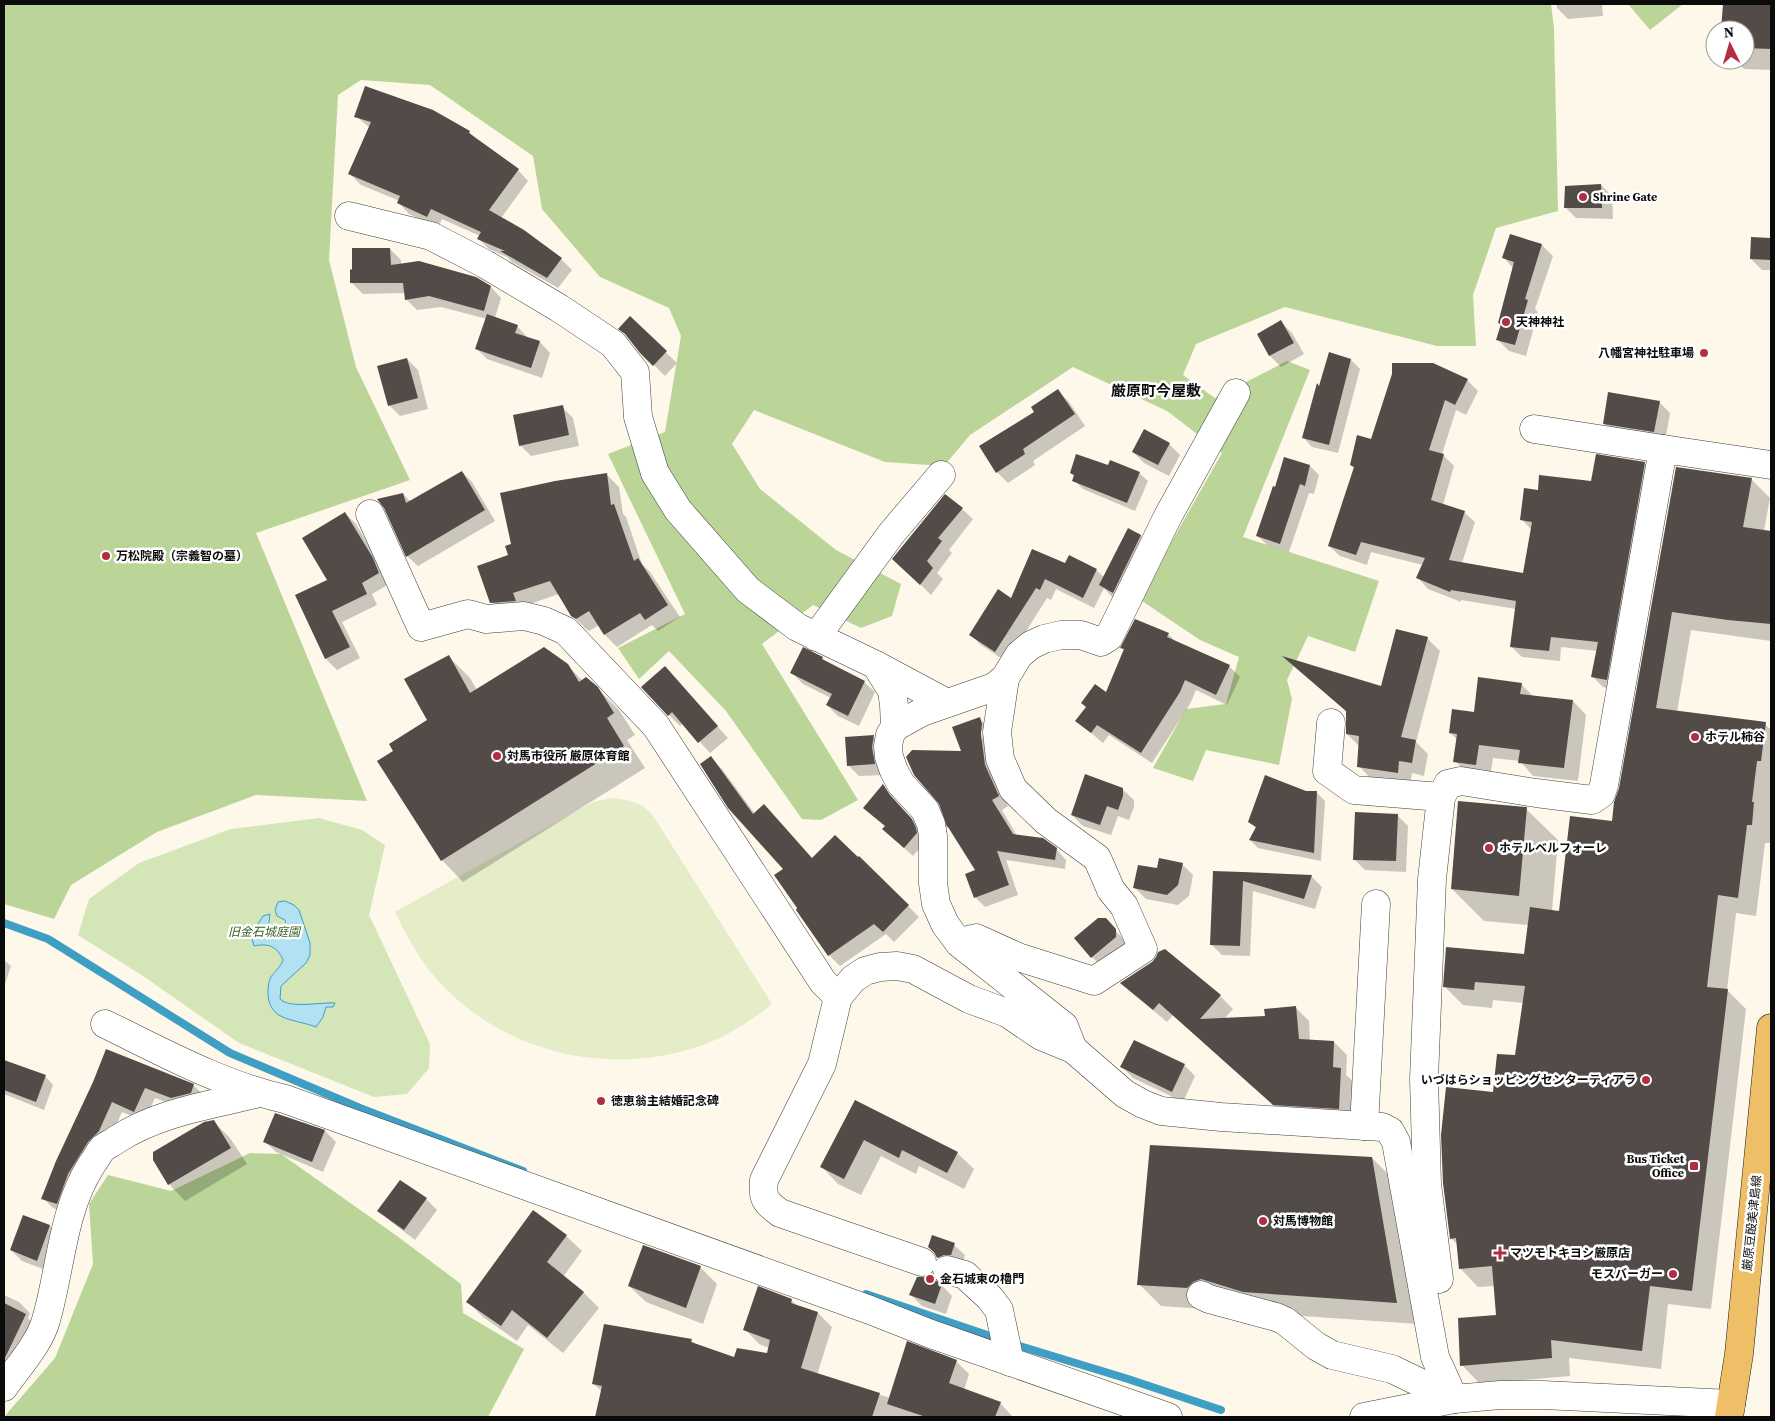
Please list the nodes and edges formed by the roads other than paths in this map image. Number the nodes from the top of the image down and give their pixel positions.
1 (349, 216) dead end
2 (1236, 393) dead end
3 (1534, 429) dead end
4 (1662, 449) junction
5 (1771, 465) edge
6 (941, 475) dead end
7 (370, 514) dead end
8 (816, 637) junction
9 (876, 665) junction
10 (1005, 678) junction
11 (947, 703) junction
12 (1331, 723) dead end
13 (895, 726) junction
14 (1441, 797) junction
15 (1376, 904) dead end
16 (959, 943) junction
17 (838, 997) junction
18 (105, 1024) dead end
19 (1771, 1028) edge
20 (1073, 1049) junction
21 (260, 1093) junction
22 (1364, 1126) junction
23 (1765, 1153) edge
24 (1201, 1295) dead end
25 (1010, 1362) junction
26 (4, 1387) edge
27 (1454, 1399) junction
28 (1730, 1410) edge
29 (1168, 1417) edge
30 (1364, 1417) edge

1 - 8 street
2 - 10 street
3 - 4 street
4 - 5 street
4 - 14 street
6 - 8 street
7 - 17 street
8 - 9 street
9 - 11 street
9 - 13 street
10 - 11 street
10 - 16 street
11 - 13 street
12 - 14 street
13 - 16 street
14 - 27 street
15 - 22 street
16 - 20 street
17 - 20 street
17 - 25 street
18 - 21 street
19 - 23 main road, 厳原豆酘美津島線
20 - 22 street
21 - 25 street
21 - 26 street
22 - 27 street
23 - 28 main road, 厳原豆酘美津島線
24 - 27 street
25 - 29 street
27 - 28 street
27 - 30 street

